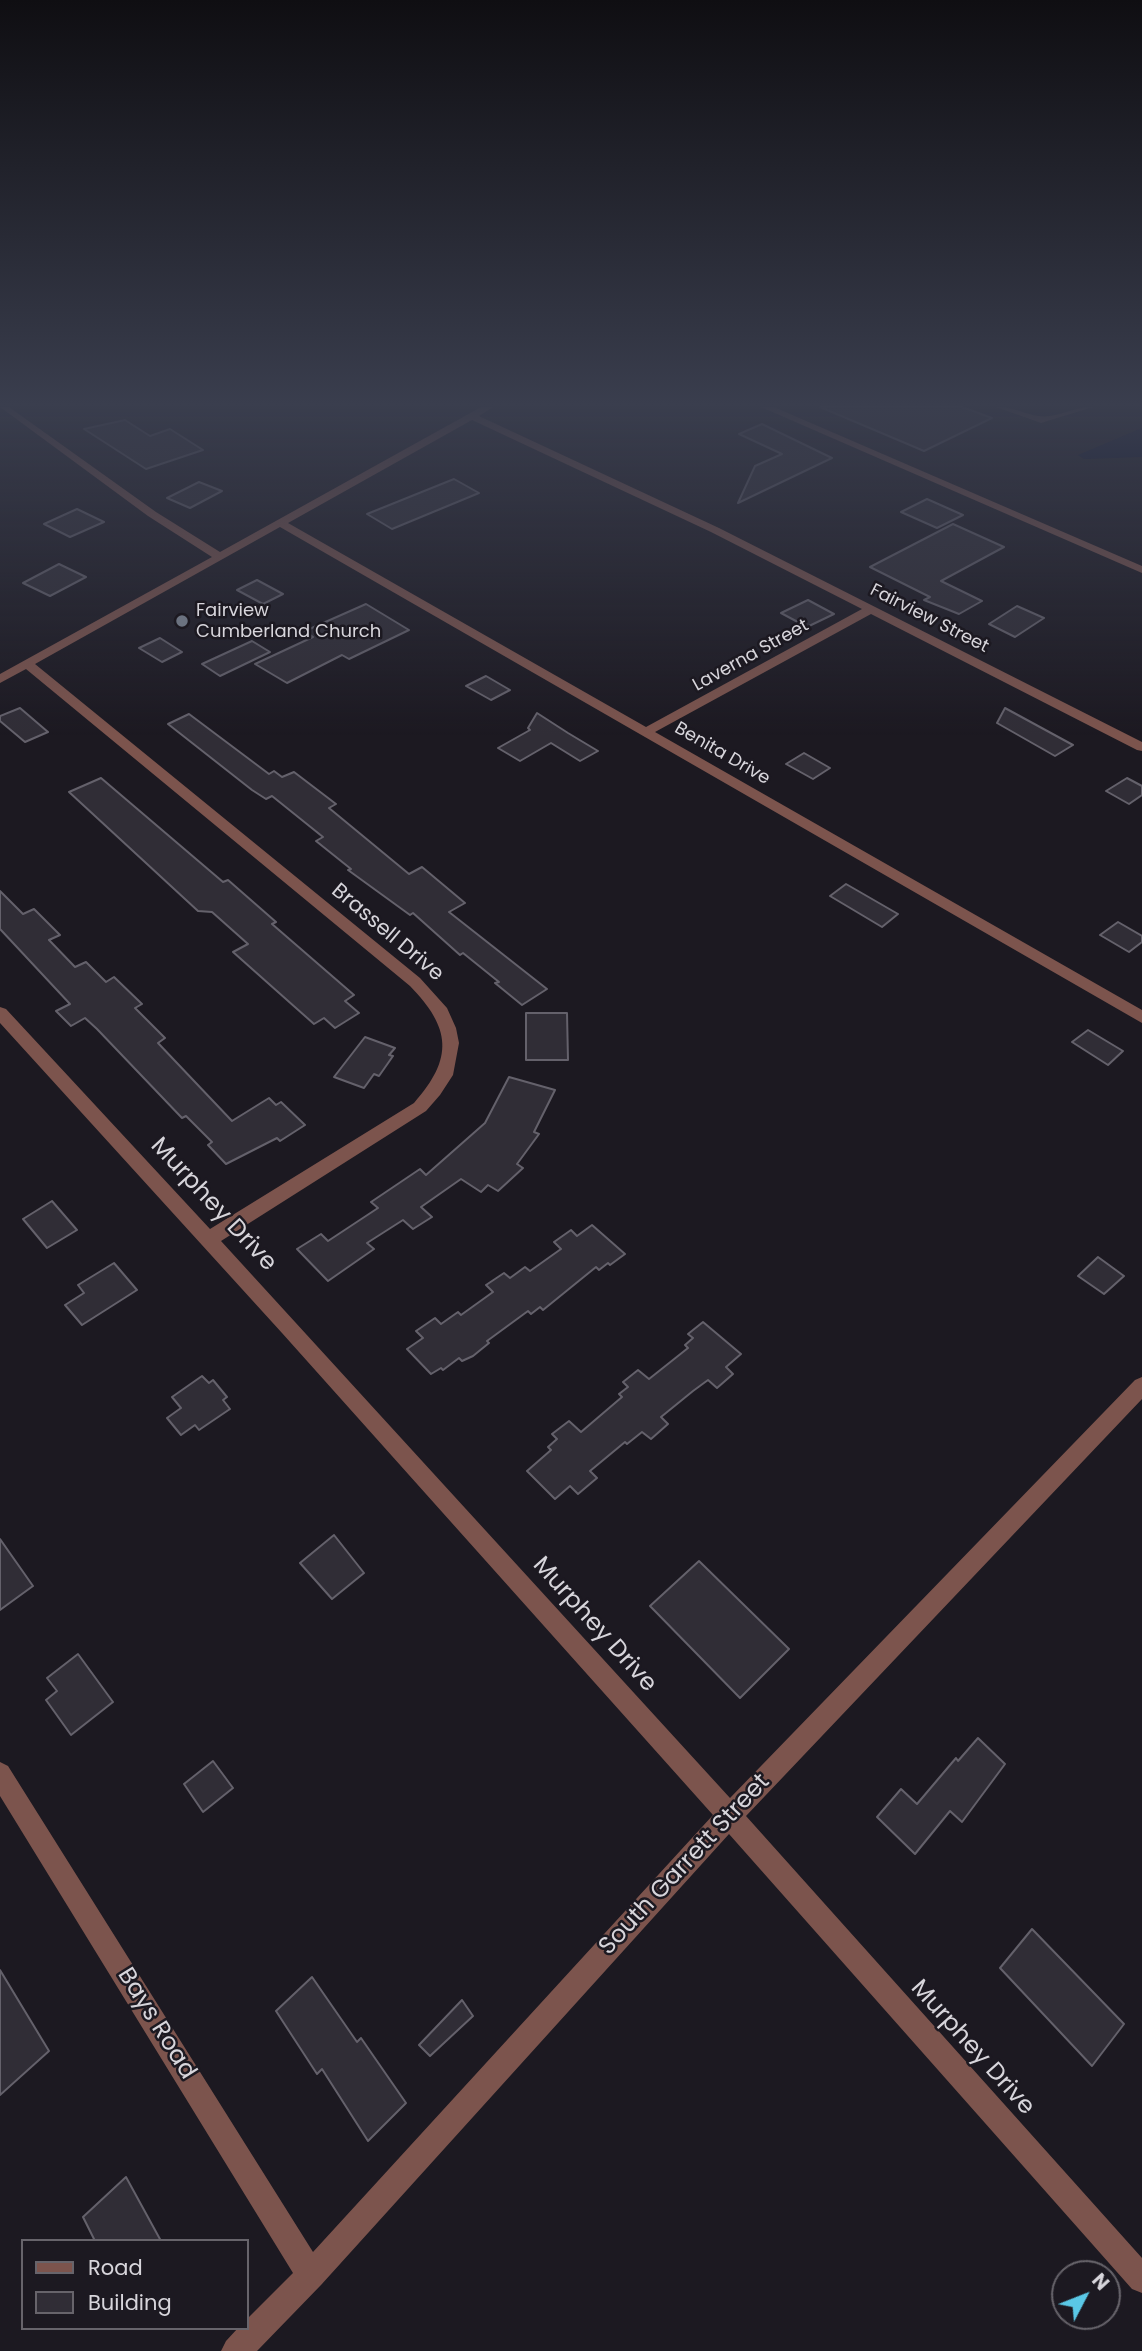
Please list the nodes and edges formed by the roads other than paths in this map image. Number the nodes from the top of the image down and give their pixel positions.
1 (156, 517) edge
2 (295, 517) edge
3 (685, 517) edge
4 (1019, 517) edge
5 (282, 524) junction
6 (220, 556) junction
7 (1142, 570) edge
8 (872, 609) junction
9 (27, 664) junction
10 (0, 679) edge
11 (646, 732) junction
12 (1142, 747) edge
13 (0, 1013) edge
14 (1142, 1017) edge
15 (209, 1238) junction
16 (1142, 1386) edge
17 (0, 1774) edge
18 (730, 1815) junction
19 (311, 2275) junction
20 (1142, 2279) edge
21 (236, 2351) edge

1 - 6 street
2 - 5 street
3 - 8 street, Fairview Street
4 - 7 street
5 - 6 street
5 - 11 street, Benita Drive
6 - 9 street
8 - 11 street, Laverna Street
8 - 12 street, Fairview Street
9 - 10 street
9 - 15 street, Brassell Drive
11 - 14 street, Benita Drive
13 - 15 street, Murphey Drive
15 - 18 street, Murphey Drive
16 - 18 street, South Garrett Street
17 - 19 street, Bays Road
18 - 19 street, South Garrett Street
18 - 20 street, Murphey Drive
19 - 21 street, South Garrett Street

